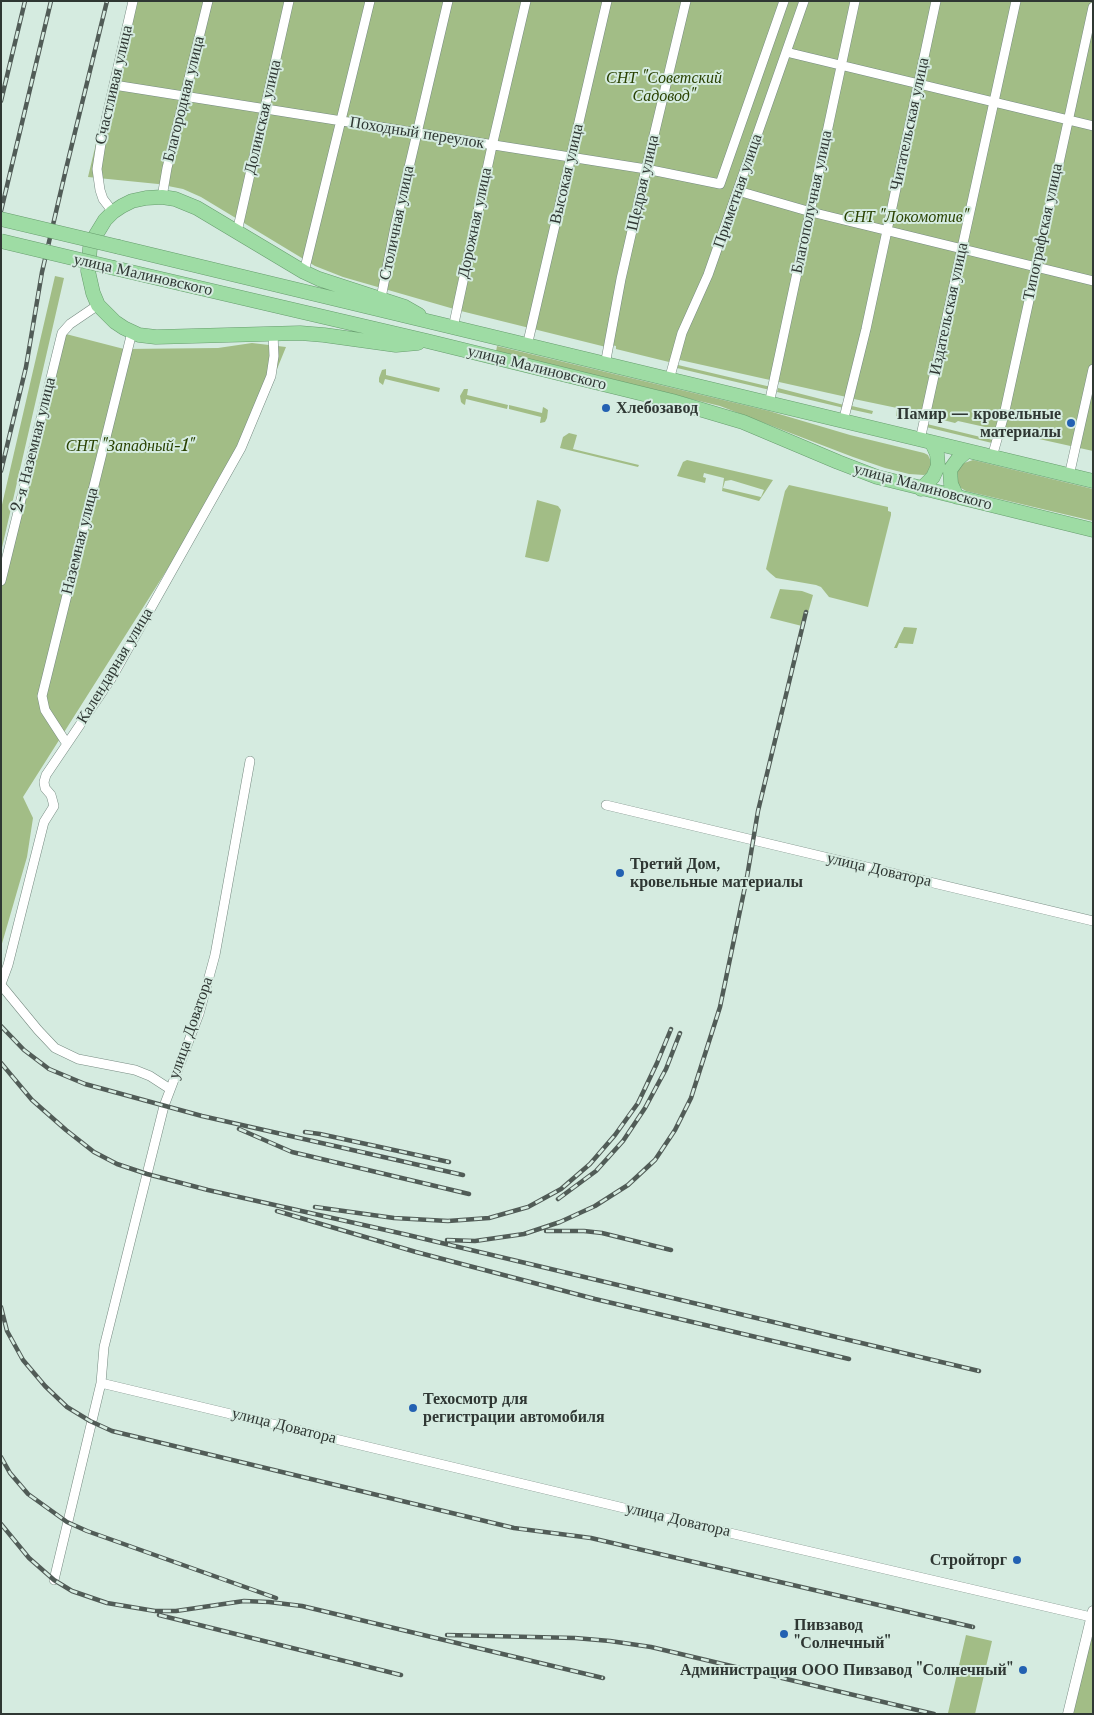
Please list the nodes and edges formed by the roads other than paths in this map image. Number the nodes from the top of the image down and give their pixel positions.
1 (133, 1) edge
2 (208, 1) edge
3 (289, 1) edge
4 (370, 1) edge
5 (448, 1) edge
6 (526, 1) edge
7 (607, 1) edge
8 (686, 1) edge
9 (784, 1) edge
10 (804, 1) edge
11 (856, 1) edge
12 (936, 1) edge
13 (1016, 1) edge
14 (1093, 7) edge
15 (786, 52) junction
16 (841, 66) junction
17 (919, 84) junction
18 (114, 85) junction
19 (184, 96) junction
20 (994, 102) junction
21 (264, 110) junction
22 (1068, 120) junction
23 (341, 121) junction
24 (1093, 126) edge
25 (417, 134) junction
26 (492, 146) junction
27 (570, 158) junction
28 (646, 169) junction
29 (738, 191) junction
30 (162, 197) junction
31 (113, 212) junction
32 (811, 212) junction
33 (1, 220) edge
34 (887, 230) junction
35 (237, 232) junction
36 (1, 241) edge
37 (962, 249) junction
38 (1036, 267) junction
39 (304, 272) junction
40 (1093, 281) edge
41 (381, 298) junction
42 (98, 305) junction
43 (430, 323) junction
44 (453, 328) junction
45 (132, 332) junction
46 (273, 334) junction
47 (427, 341) junction
48 (527, 346) junction
49 (605, 365) junction
50 (1093, 369) edge
51 (669, 380) junction
52 (769, 404) junction
53 (843, 422) junction
54 (926, 441) junction
55 (967, 452) junction
56 (992, 457) junction
57 (1069, 476) junction
58 (1093, 481) edge
59 (921, 489) junction
60 (957, 498) junction
61 (1093, 530) edge
62 (1, 581) edge
63 (68, 744) junction
64 (250, 762) dead end
65 (606, 805) dead end
66 (1093, 921) edge
67 (1, 984) edge
68 (170, 1089) junction
69 (101, 1382) junction
70 (54, 1580) dead end
71 (1092, 1614) edge
72 (1068, 1714) edge

1 - 18 street, Счастливая улица
2 - 19 street, Благородная улица
3 - 21 street, Долинская улица
4 - 23 street
5 - 25 street, Столичная улица
6 - 26 street, Дорожная улица
7 - 27 street, Высокая улица
8 - 28 street, Щедрая улица
9 - 28 street, Походный переулок
10 - 15 street, Приметная улица
11 - 16 street, Благополучная улица
12 - 17 street, Читательская улица
13 - 20 street, Издательская улица
14 - 22 street, Типографская улица
15 - 16 street
15 - 29 street, Приметная улица
16 - 17 street
16 - 32 street, Благополучная улица
17 - 20 street
17 - 34 street, Читательская улица
18 - 19 street, Походный переулок
18 - 31 street, Счастливая улица
19 - 21 street, Походный переулок
19 - 30 street, Благородная улица
20 - 22 street
20 - 37 street, Издательская улица
21 - 23 street, Походный переулок
21 - 35 street, Долинская улица
22 - 24 street
22 - 38 street, Типографская улица
23 - 25 street, Походный переулок
23 - 39 street
25 - 26 street, Походный переулок
25 - 41 street, Столичная улица
26 - 27 street, Походный переулок
26 - 44 street, Дорожная улица
27 - 28 street, Походный переулок
27 - 48 street, Высокая улица
28 - 49 street, Щедрая улица
29 - 32 street
29 - 51 street, Приметная улица
30 - 31 highway
30 - 35 highway
31 - 42 highway
32 - 34 street
32 - 52 street, Благополучная улица
33 - 43 highway, улица Малиновского, bridge
34 - 37 street
34 - 53 street, Читательская улица
35 - 39 highway
36 - 47 highway, улица Малиновского, bridge
37 - 38 street
37 - 54 street, Издательская улица
38 - 40 street
38 - 56 street, Типографская улица
39 - 41 highway
41 - 43 highway
42 - 45 highway
42 - 62 street, 2-я Наземная улица
43 - 44 highway, улица Малиновского
44 - 48 highway, улица Малиновского
45 - 46 highway
45 - 63 street, Наземная улица
46 - 47 highway
46 - 63 street, Календарная улица
47 - 59 highway, улица Малиновского
48 - 49 highway, улица Малиновского
49 - 51 highway, улица Малиновского
50 - 57 street
51 - 52 highway, улица Малиновского
52 - 53 highway, улица Малиновского
53 - 54 highway, улица Малиновского
54 - 55 highway, улица Малиновского
54 - 59 highway
55 - 56 highway, улица Малиновского
55 - 60 highway
56 - 57 highway, улица Малиновского
57 - 58 highway, улица Малиновского
59 - 60 highway, улица Малиновского
60 - 61 highway, улица Малиновского
63 - 67 street, Календарная улица
64 - 68 street, улица Доватора
65 - 66 street, улица Доватора
67 - 68 street
68 - 69 street, улица Доватора
69 - 70 street
69 - 71 street, улица Доватора
71 - 72 street

